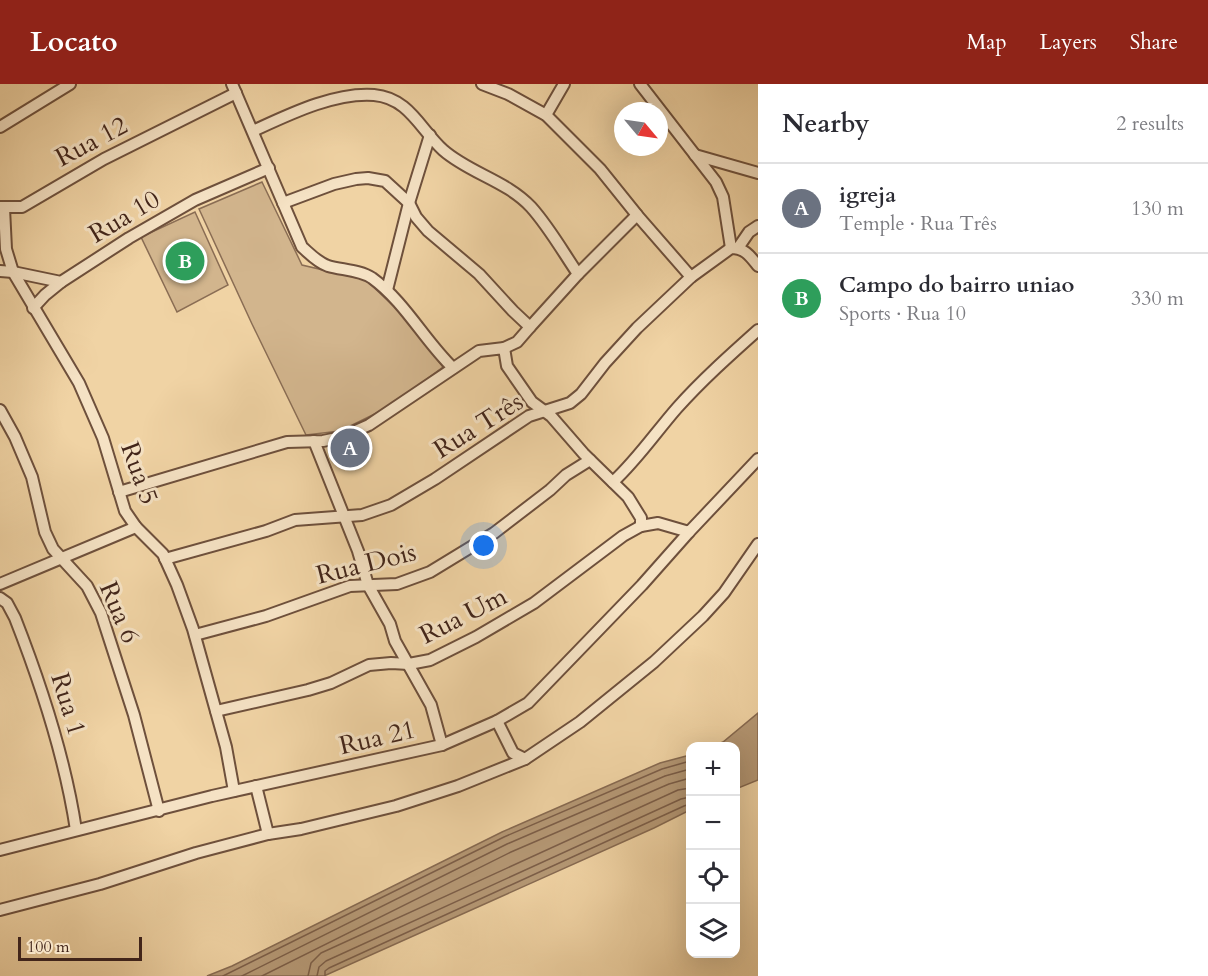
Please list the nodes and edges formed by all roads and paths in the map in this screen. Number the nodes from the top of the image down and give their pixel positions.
1 (70, 84) edge
2 (482, 84) edge
3 (564, 84) edge
4 (640, 84) edge
5 (234, 88) edge
6 (546, 115) junction
7 (0, 127) edge
8 (253, 131) junction
9 (430, 135) junction
10 (695, 155) junction
11 (269, 168) junction
12 (758, 173) edge
13 (409, 203) junction
14 (283, 204) junction
15 (2, 207) edge
16 (637, 214) junction
17 (758, 226) edge
18 (734, 248) junction
19 (758, 266) edge
20 (0, 271) edge
21 (13, 272) junction
22 (578, 274) junction
23 (692, 277) junction
24 (61, 282) junction
25 (387, 290) junction
26 (33, 308) junction
27 (531, 327) junction
28 (758, 330) edge
29 (504, 348) junction
30 (453, 368) junction
31 (0, 410) edge
32 (542, 411) junction
33 (314, 441) junction
34 (758, 459) edge
35 (590, 460) junction
36 (613, 482) junction
37 (119, 492) junction
38 (343, 516) junction
39 (136, 526) junction
40 (641, 526) junction
41 (689, 532) junction
42 (758, 544) edge
43 (61, 557) junction
44 (165, 559) junction
45 (0, 584) edge
46 (368, 585) junction
47 (0, 598) edge
48 (195, 635) junction
49 (409, 664) junction
50 (216, 711) junction
51 (497, 721) junction
52 (442, 745) junction
53 (525, 759) junction
54 (256, 786) junction
55 (234, 791) junction
56 (159, 811) junction
57 (76, 830) junction
58 (268, 834) junction
59 (0, 850) edge
60 (0, 910) edge

1 - 7 street
2 - 6 street
3 - 6 street
4 - 10 street
5 - 8 street
5 - 15 street, Rua 12
6 - 16 street
8 - 9 street
8 - 11 street
9 - 13 street
9 - 22 street
10 - 12 street
10 - 18 street
11 - 14 street
11 - 24 street, Rua 10
13 - 14 street
13 - 25 street
13 - 27 street
14 - 25 street
15 - 21 street, Rua 5
16 - 22 street
16 - 23 street
17 - 18 street, Rua Três
18 - 19 street
18 - 23 street, Rua Três
20 - 21 street
21 - 24 street
21 - 26 street, Rua 5
22 - 27 street
23 - 32 street, Rua Três
24 - 26 street, Rua 10
25 - 30 street
26 - 37 street, Rua 5
27 - 29 street
28 - 36 street
29 - 30 street
29 - 32 street
30 - 33 street
31 - 43 street, Rua 6
32 - 35 street
32 - 38 street, Rua Três
33 - 37 street
33 - 38 street
34 - 41 street, Rua 21
35 - 36 street
35 - 46 street, Rua Dois
36 - 40 street
37 - 39 street, Rua 5
38 - 44 street, Rua Três
38 - 46 street
39 - 43 street
39 - 44 street, Rua 5
40 - 41 street
40 - 49 street, Rua Um
41 - 51 street, Rua 21
42 - 53 street
43 - 45 street
43 - 56 street, Rua 6
44 - 48 street, Rua 5
46 - 48 street, Rua Dois
46 - 49 street
47 - 57 street, Rua 1
48 - 50 street, Rua 5
49 - 50 street, Rua Um
49 - 52 street
50 - 55 street, Rua 5
51 - 52 street, Rua 21
51 - 53 street
52 - 54 street, Rua 21
53 - 58 street
54 - 55 street, Rua 21
54 - 58 street
55 - 56 street, Rua 21
56 - 57 street, Rua 21
57 - 59 street, Rua 21
58 - 60 street

